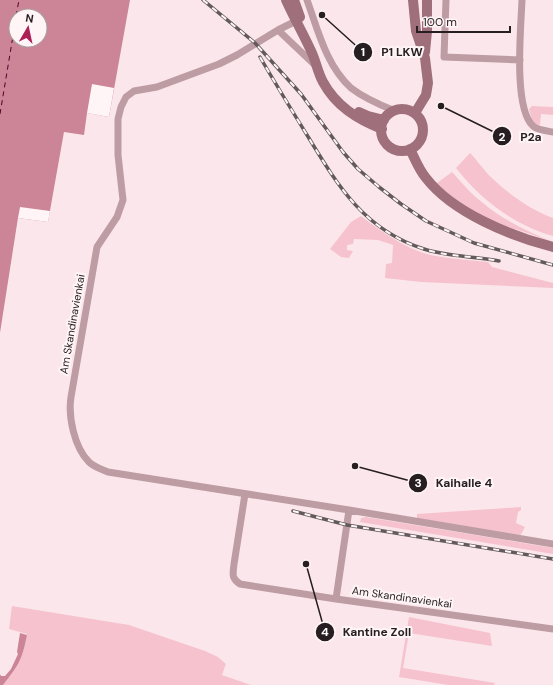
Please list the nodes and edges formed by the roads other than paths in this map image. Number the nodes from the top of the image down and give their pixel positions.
1 (286, 0) edge
2 (294, 0) edge
3 (307, 0) edge
4 (413, 0) edge
5 (426, 0) edge
6 (446, 0) edge
7 (522, 0) edge
8 (298, 20) junction
9 (278, 30) junction
10 (425, 58) junction
11 (520, 60) junction
12 (317, 68) junction
13 (395, 111) junction
14 (415, 113) junction
15 (383, 125) junction
16 (553, 132) edge
17 (410, 149) junction
18 (553, 247) edge
19 (246, 494) junction
20 (349, 510) junction
21 (553, 544) edge
22 (336, 599) junction
23 (553, 629) edge

1 - 8 street
2 - 8 street
3 - 13 street
4 - 10 street
5 - 10 street
6 - 11 street
7 - 11 street
8 - 9 street, Am Skandinavienkai
8 - 12 street
8 - 15 street
9 - 12 street
9 - 19 street, Am Skandinavienkai
10 - 14 street
11 - 16 street
12 - 15 street
13 - 14 street
13 - 15 street
14 - 17 street
15 - 17 street
17 - 18 street
19 - 20 street, Am Skandinavienkai
19 - 22 street
20 - 21 street, Am Skandinavienkai
20 - 22 street, Am Skandinavienkai
22 - 23 street, Am Skandinavienkai

